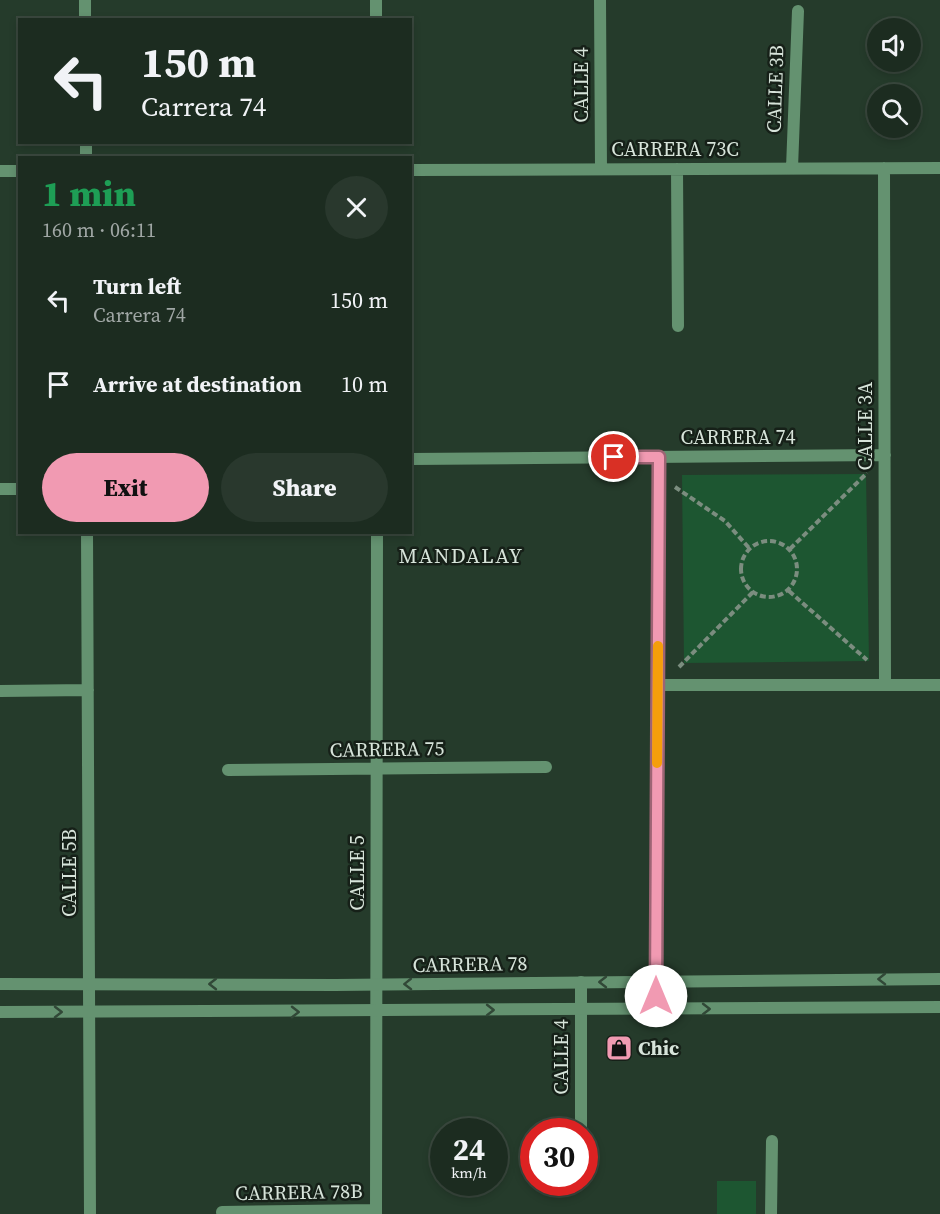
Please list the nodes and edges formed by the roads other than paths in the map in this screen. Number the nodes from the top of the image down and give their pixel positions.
1 (85, 0) edge
2 (376, 0) edge
3 (600, 0) edge
4 (798, 11) dead end
5 (85, 18) edge
6 (376, 18) edge
7 (792, 168) junction
8 (884, 168) junction
9 (940, 168) edge
10 (601, 169) junction
11 (677, 169) junction
12 (412, 170) edge
13 (0, 171) edge
14 (18, 171) edge
15 (678, 326) dead end
16 (885, 455) junction
17 (659, 457) junction
18 (412, 459) edge
19 (0, 489) edge
20 (18, 489) edge
21 (87, 534) edge
22 (377, 534) edge
23 (657, 685) junction
24 (885, 685) junction
25 (940, 685) edge
26 (88, 690) junction
27 (0, 691) edge
28 (546, 767) dead end
29 (376, 769) junction
30 (228, 770) dead end
31 (940, 979) edge
32 (580, 982) junction
33 (656, 982) junction
34 (0, 984) edge
35 (89, 984) junction
36 (376, 984) junction
37 (940, 1007) edge
38 (581, 1010) junction
39 (656, 1010) junction
40 (376, 1011) junction
41 (0, 1012) edge
42 (89, 1012) junction
43 (581, 1118) edge
44 (772, 1141) dead end
45 (222, 1212) dead end
46 (376, 1212) edge
47 (90, 1214) edge
48 (771, 1214) edge

1 - 5 street
2 - 6 street
3 - 10 street, CALLE 4
4 - 7 street, CALLE 3B
7 - 8 street, CARRERA 73C
7 - 11 street, CARRERA 73C
8 - 9 street, CARRERA 73C
8 - 16 street, CALLE 3A
10 - 11 street, CARRERA 73C
10 - 12 street, CARRERA 73C
11 - 15 street
13 - 14 street
16 - 17 street, CARRERA 74
16 - 24 street, CALLE 3A
17 - 18 street, CARRERA 74
17 - 23 street
19 - 20 street
21 - 26 street, CALLE 5B
22 - 29 street, CALLE 5
23 - 24 street
23 - 33 street
24 - 25 street
26 - 27 street
26 - 35 street, CALLE 5B
28 - 29 street, CARRERA 75
29 - 30 street, CARRERA 75
29 - 36 street, CALLE 5
31 -> 33 street, CARRERA 78
33 -> 32 street, CARRERA 78
32 -> 36 street, CARRERA 78
32 - 38 street, CALLE 4
33 - 39 street
34 - 35 street, CARRERA 78
36 -> 35 street, CARRERA 78
35 - 42 street, CALLE 5B
36 - 40 street, CALLE 5
39 -> 37 street
38 - 39 street
40 -> 38 street
38 - 43 street, CALLE 4
42 -> 40 street
40 - 46 street, CALLE 5
41 -> 42 street
42 - 47 street, CALLE 5B
44 - 48 street
45 - 46 street, CARRERA 78B

